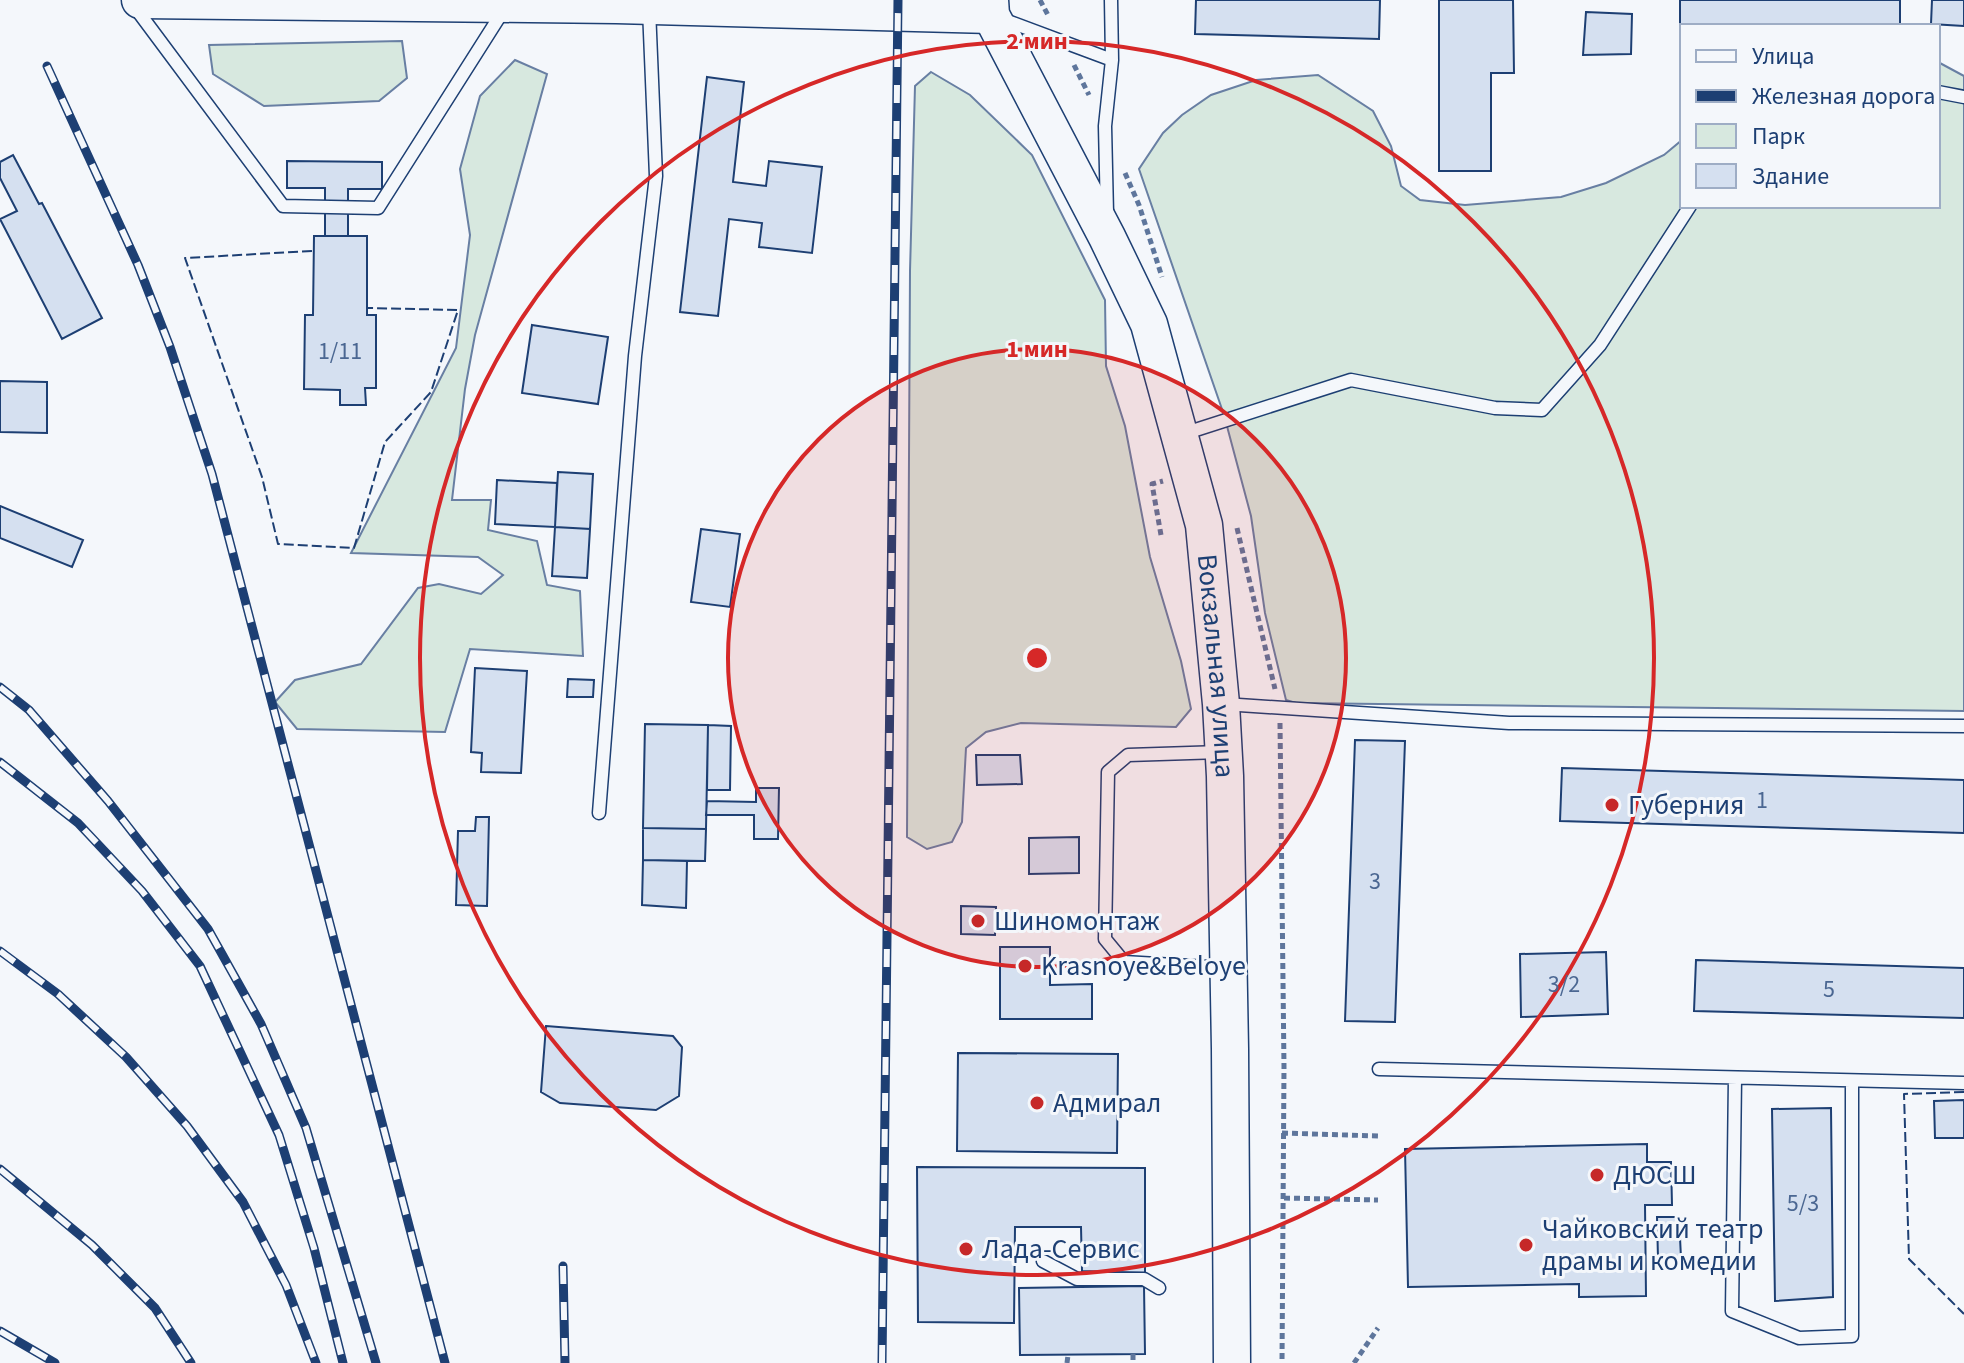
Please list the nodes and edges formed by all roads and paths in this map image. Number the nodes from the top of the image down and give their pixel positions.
1 (129, 0) edge
2 (140, 0) edge
3 (1111, 0) edge
4 (508, 4) junction
5 (649, 6) junction
6 (990, 8) edge
7 (1112, 60) junction
8 (1940, 92) edge
9 (1964, 97) edge
10 (1689, 208) edge
11 (1107, 237) junction
12 (1180, 435) junction
13 (1221, 704) junction
14 (1964, 726) edge
15 (1223, 752) junction
16 (599, 813) dead end
17 (1228, 968) junction
18 (1379, 1069) dead end
19 (1735, 1078) junction
20 (1852, 1081) junction
21 (1964, 1083) edge
22 (1282, 1133) dead end
23 (1378, 1136) dead end
24 (1284, 1198) dead end
25 (1378, 1200) dead end
26 (1043, 1261) dead end
27 (1159, 1288) dead end
28 (1378, 1328) dead end
29 (1133, 1354) dead end
30 (1068, 1355) dead end
31 (1067, 1363) edge
32 (1133, 1363) edge
33 (1232, 1363) edge
34 (1354, 1363) edge

1 - 4 lane
2 - 4 main road
3 - 7 lane
4 - 5 main road
5 - 6 main road
5 - 16 lane
6 - 7 lane
6 - 11 main road, Вокзальная улица
7 - 11 lane
8 - 9 lane
10 - 12 lane
11 - 12 main road, Вокзальная улица
12 - 13 main road, Вокзальная улица
13 - 14 lane
13 - 15 main road, Вокзальная улица
15 - 17 main road, Вокзальная улица
15 - 17 lane
17 - 33 main road, Вокзальная улица
18 - 19 lane
19 - 20 lane
19 - 20 lane
20 - 21 lane
22 - 23 path
24 - 25 path
26 - 27 lane
28 - 34 path
29 - 32 path
30 - 31 path

